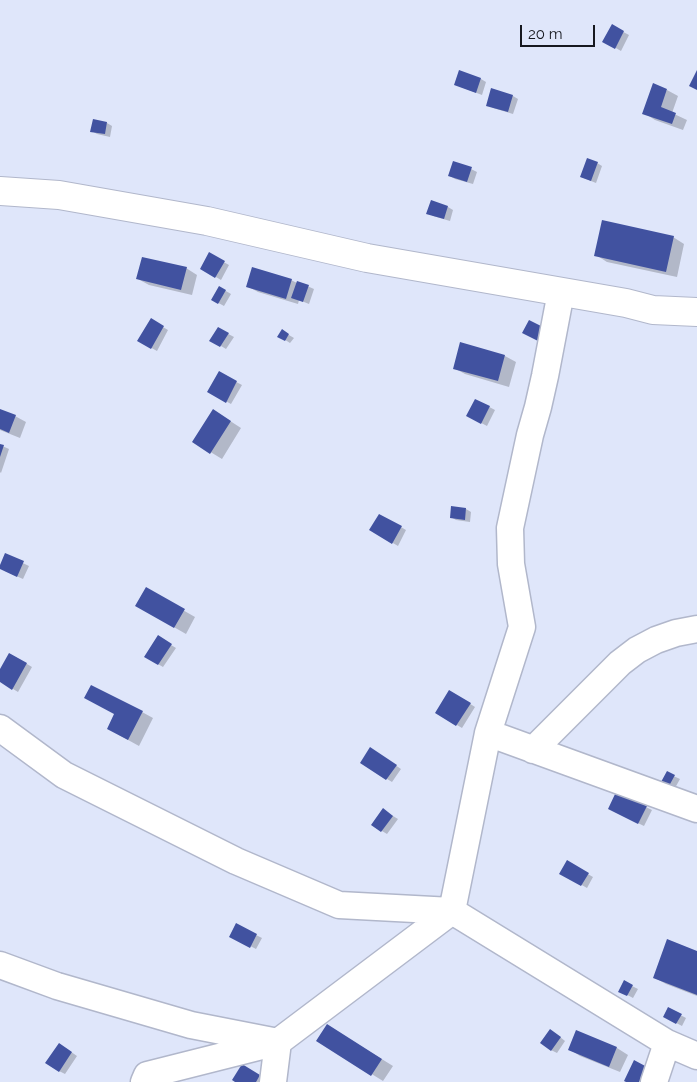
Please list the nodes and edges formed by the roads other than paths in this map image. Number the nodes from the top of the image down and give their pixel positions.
1 (0, 191) edge
2 (561, 292) junction
3 (697, 312) edge
4 (697, 629) edge
5 (0, 728) edge
6 (488, 733) junction
7 (532, 750) junction
8 (697, 809) edge
9 (452, 912) junction
10 (0, 965) edge
11 (278, 1042) junction
12 (668, 1043) junction
13 (697, 1056) edge
14 (144, 1082) edge
15 (273, 1082) edge
16 (654, 1082) edge

1 - 2 highway
2 - 3 highway
2 - 6 street
4 - 7 street
5 - 9 street
6 - 7 street
6 - 9 street
7 - 8 street
9 - 11 street
9 - 12 street
10 - 11 street
11 - 14 street
11 - 15 street
12 - 13 street
12 - 16 street

